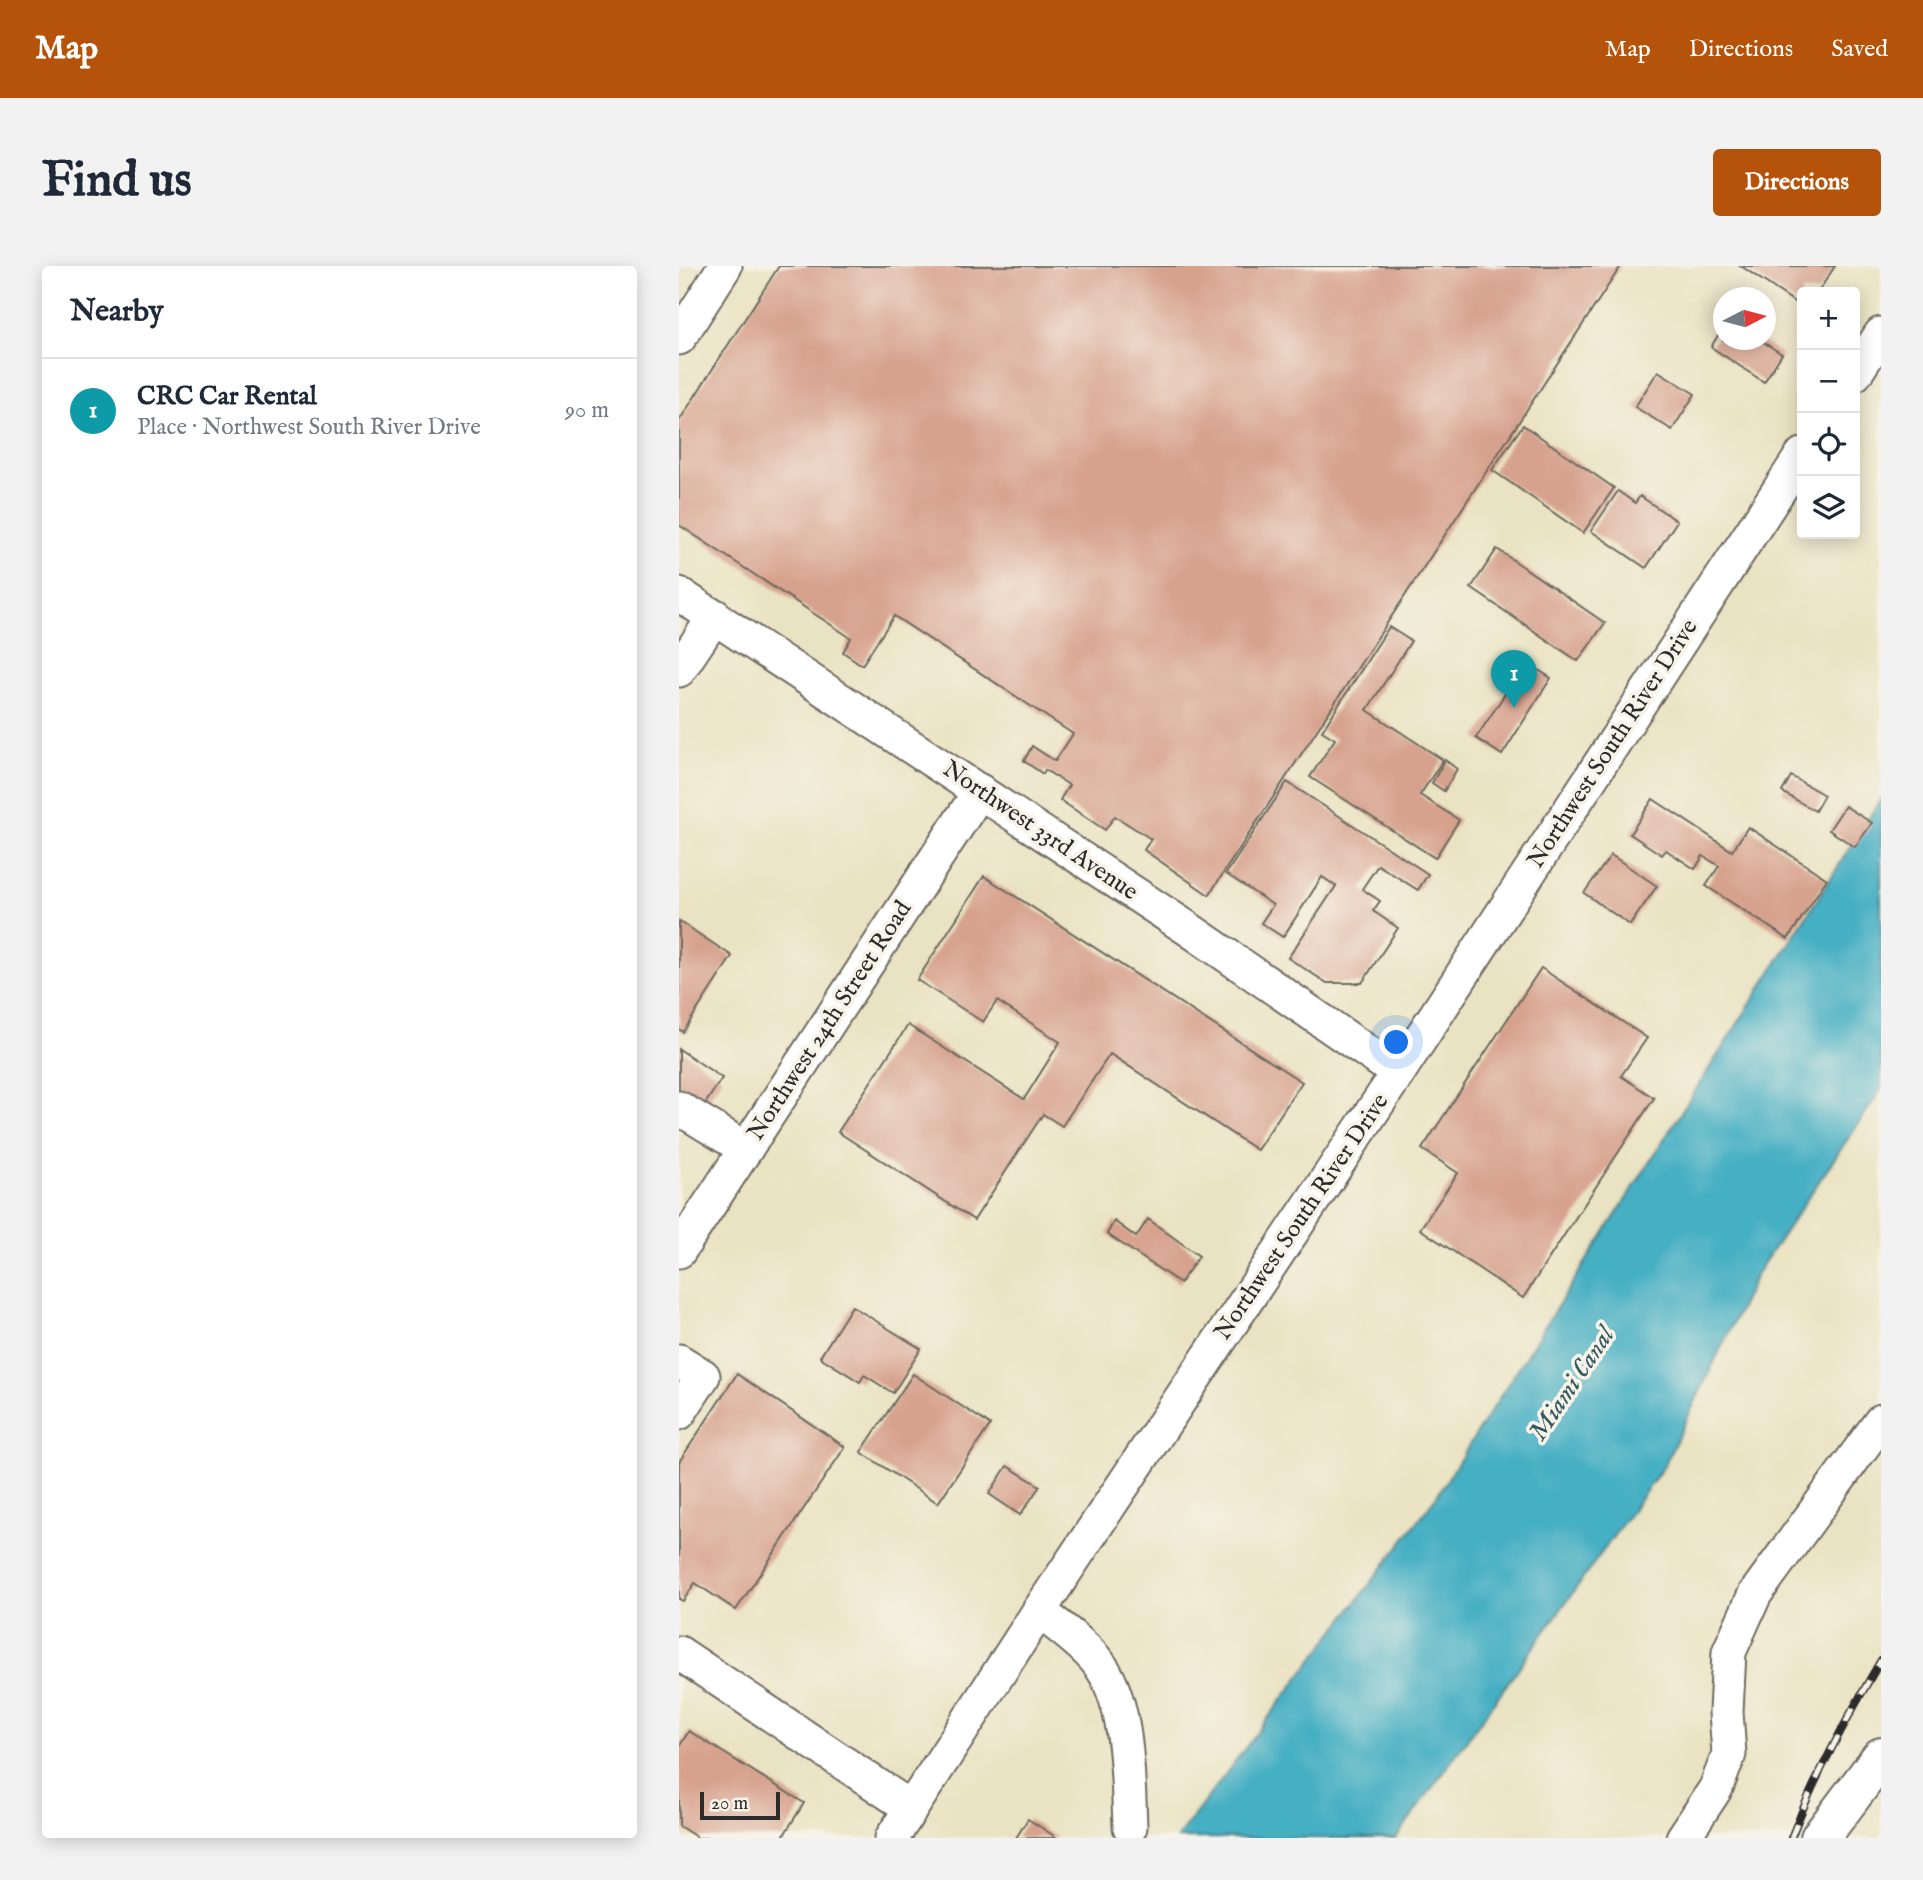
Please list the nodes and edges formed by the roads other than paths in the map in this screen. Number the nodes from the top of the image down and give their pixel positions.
1 (725, 266) edge
2 (1881, 334) edge
3 (679, 338) edge
4 (1860, 366) edge
5 (1797, 463) edge
6 (679, 594) edge
7 (715, 616) junction
8 (679, 670) edge
9 (980, 791) junction
10 (1398, 1073) junction
11 (679, 1108) edge
12 (746, 1149) junction
13 (679, 1251) edge
14 (679, 1361) edge
15 (679, 1413) edge
16 (1881, 1421) edge
17 (1039, 1611) junction
18 (679, 1653) edge
19 (1881, 1757) edge
20 (911, 1808) junction
21 (1130, 1827) dead end
22 (892, 1838) edge
23 (1683, 1838) edge
24 (1820, 1838) edge

1 - 3 street
2 - 4 street
5 - 10 street, Northwest South River Drive
6 - 7 street, Northwest 33rd Avenue
7 - 8 street
7 - 9 street, Northwest 33rd Avenue
9 - 10 street, Northwest 33rd Avenue
9 - 12 street, Northwest 24th Street Road
10 - 17 street, Northwest South River Drive
11 - 12 street
12 - 13 street, Northwest 24th Street Road
14 - 15 street
16 - 23 street
17 - 20 street, Northwest South River Drive
17 - 21 street
18 - 20 street
19 - 24 main road
20 - 22 street, Northwest South River Drive

